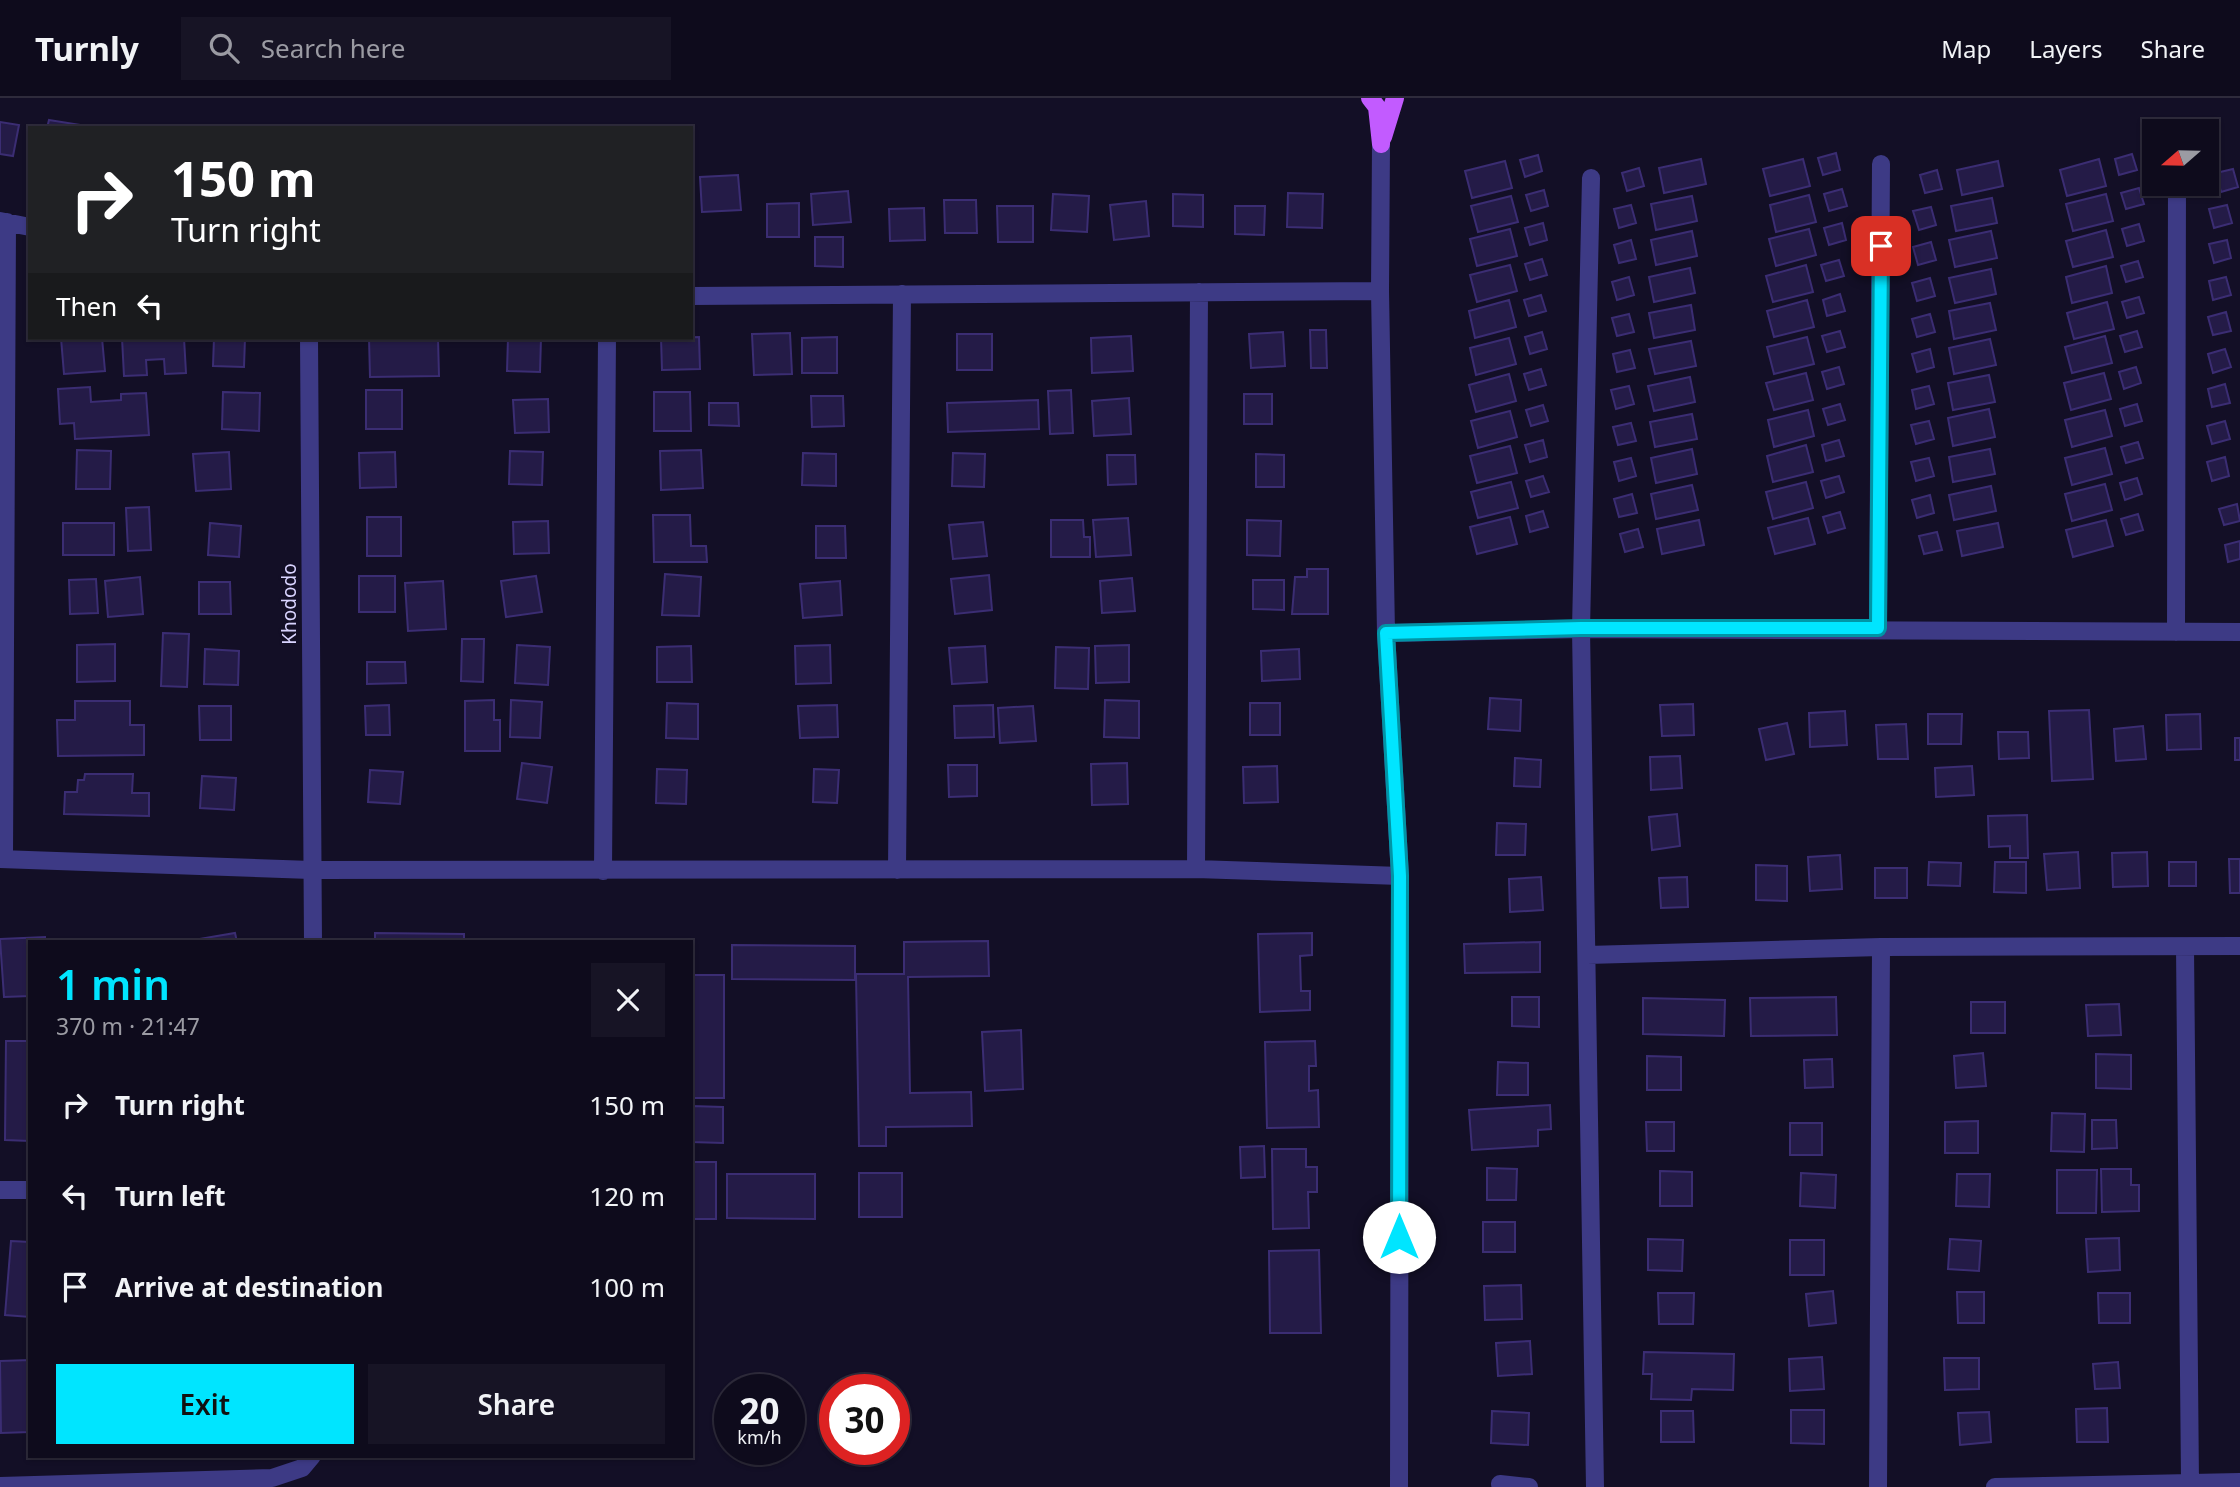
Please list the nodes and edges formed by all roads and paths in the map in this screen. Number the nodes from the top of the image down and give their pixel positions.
1 (1370, 98) edge
2 (1395, 98) edge
3 (1381, 144) junction
4 (1881, 164) dead end
5 (1591, 178) dead end
6 (2177, 196) edge
7 (3, 222) edge
8 (28, 227) edge
9 (1380, 290) junction
10 (1199, 292) junction
11 (902, 294) junction
12 (693, 296) edge
13 (309, 340) edge
14 (607, 340) edge
15 (1581, 628) junction
16 (1878, 628) junction
17 (2176, 632) junction
18 (2240, 632) edge
19 (1386, 633) junction
20 (2, 859) edge
21 (1196, 869) junction
22 (311, 870) junction
23 (603, 870) junction
24 (897, 870) junction
25 (1400, 876) junction
26 (313, 940) edge
27 (2240, 946) edge
28 (1881, 947) junction
29 (2185, 947) junction
30 (1587, 955) junction
31 (0, 1190) edge
32 (28, 1190) edge
33 (310, 1458) edge
34 (2190, 1482) junction
35 (2240, 1482) edge
36 (1500, 1484) dead end
37 (0, 1486) edge
38 (1399, 1487) edge
39 (1529, 1487) edge
40 (1595, 1487) edge
41 (1878, 1487) edge
42 (1995, 1487) edge

1 - 3 main road
2 - 3 main road
3 - 9 street
4 - 16 street
5 - 15 street
6 - 17 street
7 - 8 street
7 - 20 street
9 - 10 street
9 - 19 street
10 - 11 street
10 - 21 street
11 - 12 street
11 - 24 street
13 - 22 street, Khododo
14 - 23 street
15 - 16 street
15 - 19 street
15 - 30 street
16 - 17 street
17 - 18 street
19 - 25 street
20 - 22 street
21 - 24 street
21 - 25 street
22 - 23 street
22 - 26 street, Khododo
23 - 24 street
25 - 38 street
27 - 29 street
28 - 29 street
28 - 30 street
28 - 41 street
29 - 34 street
30 - 40 street
31 - 32 street
33 - 37 street
34 - 35 street
34 - 42 street
36 - 39 street

